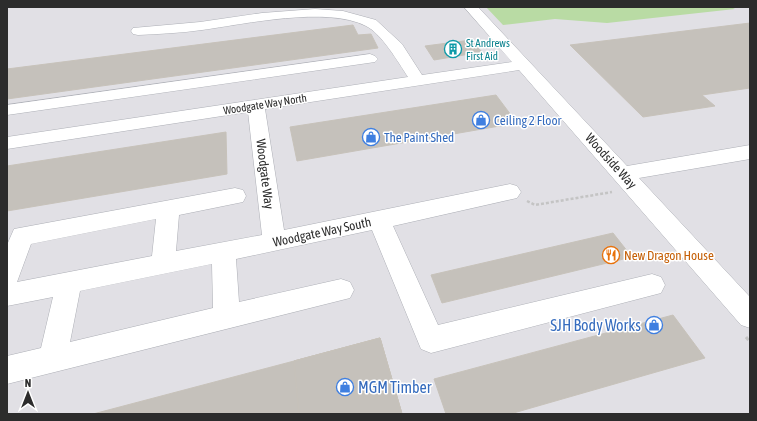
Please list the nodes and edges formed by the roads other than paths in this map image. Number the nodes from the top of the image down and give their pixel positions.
1 (471, 7) edge
2 (262, 12) edge
3 (138, 31) dead end
4 (370, 59) dead end
5 (523, 65) junction
6 (285, 71) junction
7 (418, 81) junction
8 (292, 100) junction
9 (256, 105) junction
10 (7, 110) edge
11 (7, 143) edge
12 (750, 152) edge
13 (629, 180) junction
14 (510, 192) road end
15 (235, 196) dead end
16 (168, 209) junction
17 (379, 220) junction
18 (14, 237) edge
19 (274, 242) junction
20 (224, 252) junction
21 (163, 264) junction
22 (7, 276) edge
23 (69, 283) junction
24 (652, 285) dead end
25 (341, 290) dead end
26 (7, 295) edge
27 (750, 316) edge
28 (227, 317) junction
29 (52, 360) junction
30 (7, 370) edge

1 - 5 street, Woodside Way
2 - 3 street
2 - 7 street
4 - 6 street
5 - 7 street, Woodgate Way North
5 - 13 street, Woodside Way
6 - 8 street
6 - 10 street
7 - 8 street, Woodgate Way North
8 - 9 street, Woodgate Way North
9 - 11 street, Woodgate Way North
9 - 19 street, Woodgate Way
12 - 13 street
13 - 27 street, Woodside Way
14 - 17 street, Woodgate Way South
15 - 16 street
16 - 18 street
16 - 21 street
17 - 19 street, Woodgate Way South
17 - 24 street
18 - 22 street
19 - 20 street, Woodgate Way South
20 - 21 street, Woodgate Way South
20 - 28 street
21 - 23 street, Woodgate Way South
23 - 26 street, Woodgate Way South
23 - 29 street
25 - 28 street
28 - 29 street
29 - 30 street

